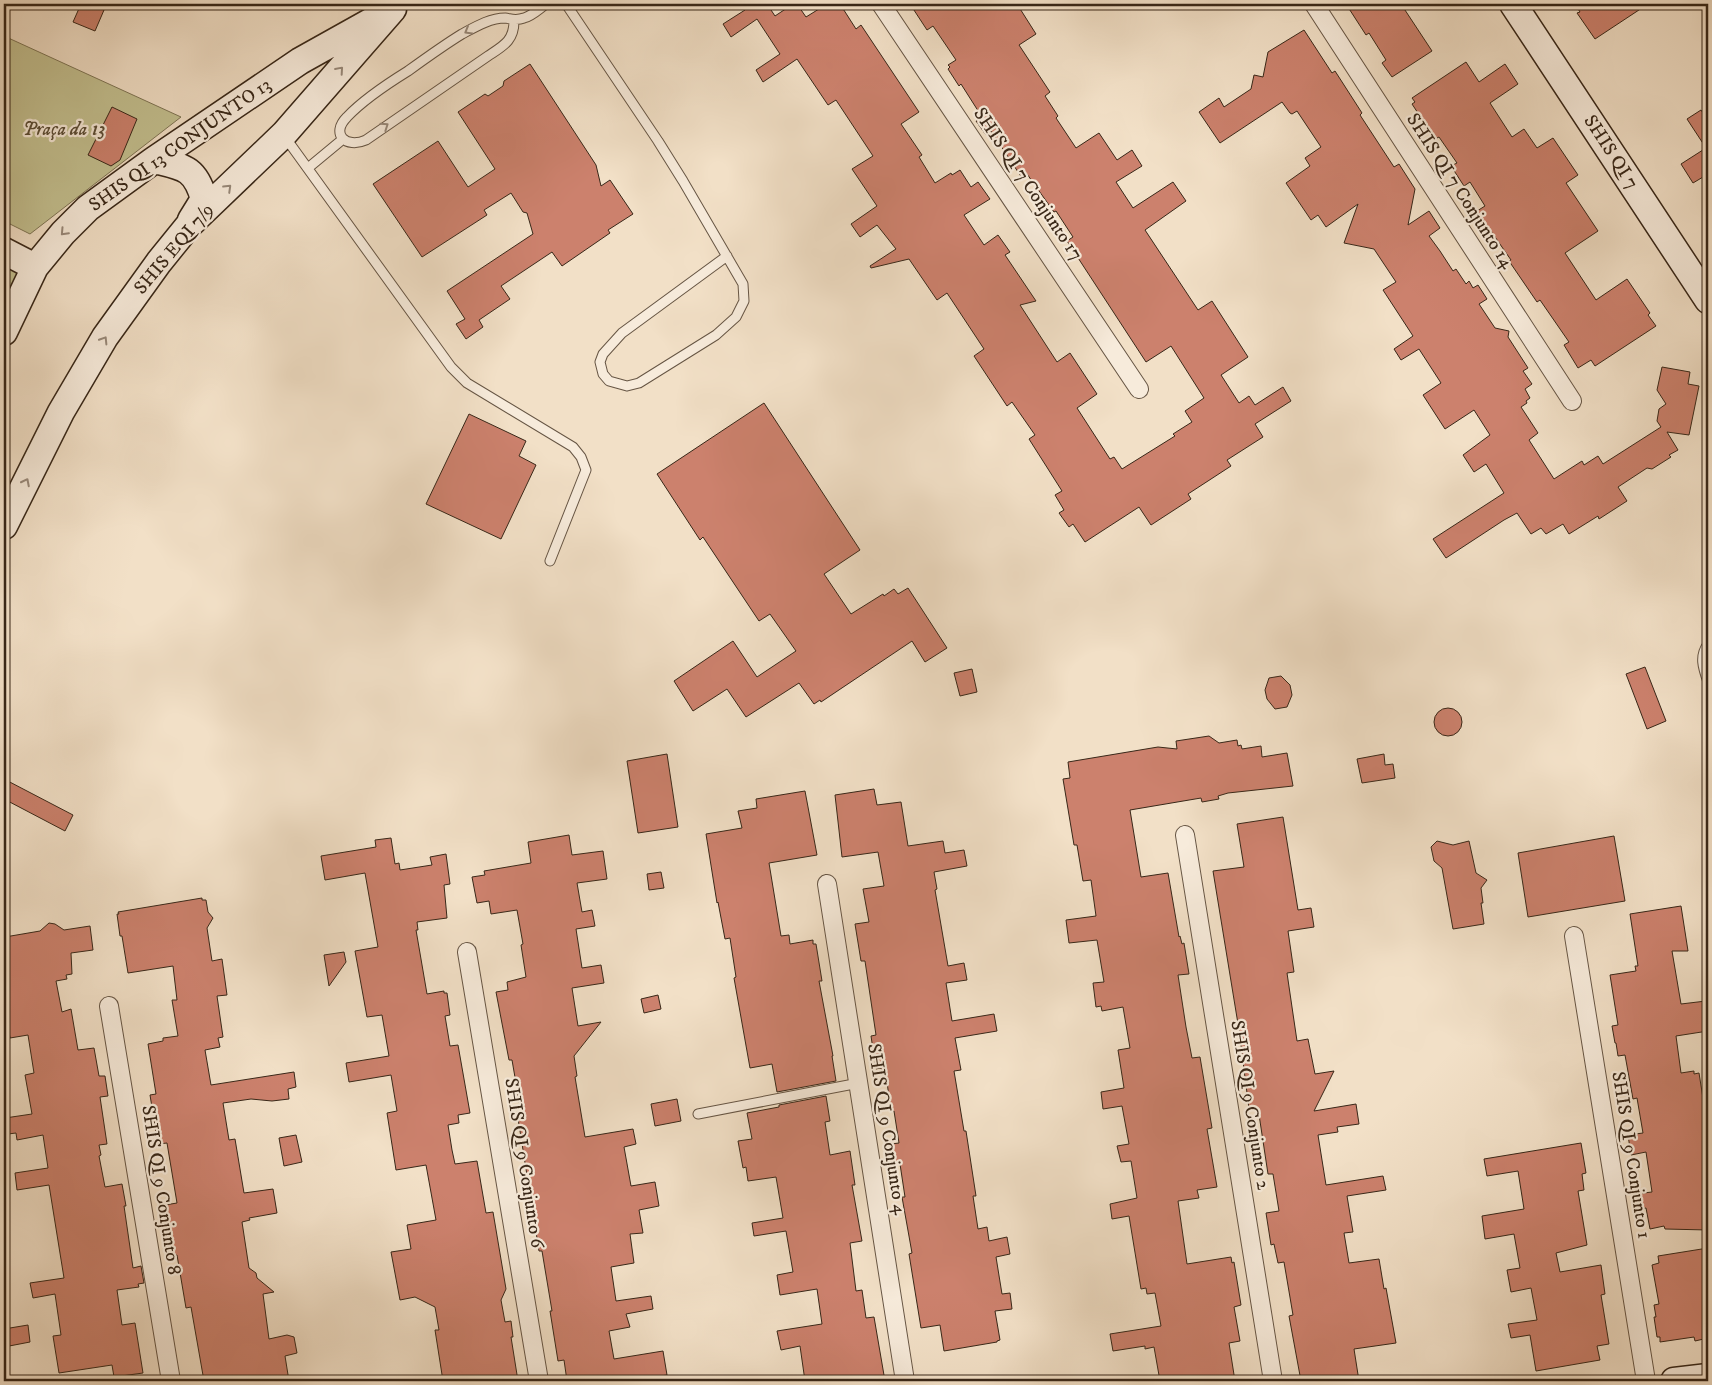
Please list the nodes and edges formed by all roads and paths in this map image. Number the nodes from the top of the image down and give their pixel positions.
1 (546, 4) edge
2 (566, 4) edge
3 (881, 4) edge
4 (1314, 4) edge
5 (1513, 4) edge
6 (397, 6) edge
7 (514, 21) junction
8 (284, 134) junction
9 (343, 139) junction
10 (154, 160) junction
11 (308, 168) junction
12 (189, 225) junction
13 (4, 251) edge
14 (727, 256) junction
15 (35, 266) junction
16 (1704, 285) edge
17 (4, 332) edge
18 (1139, 388) dead end
19 (1572, 401) dead end
20 (4, 526) edge
21 (550, 561) dead end
22 (1708, 644) edge
23 (1708, 682) edge
24 (1185, 835) dead end
25 (827, 884) dead end
26 (1574, 936) dead end
27 (468, 952) dead end
28 (109, 1006) dead end
29 (859, 1083) junction
30 (698, 1114) dead end
31 (1708, 1377) edge
32 (171, 1381) edge
33 (539, 1381) edge
34 (905, 1381) edge
35 (1273, 1381) edge
36 (1646, 1381) edge
37 (1674, 1381) edge

1 - 7 lane
2 - 14 lane
3 - 18 street, SHIS QI 7 Conjunto 17
4 - 19 street, SHIS QI 7 Conjunto 14
5 - 16 street, SHIS QI 7
8 -> 6 street, SHIS EQI 7/9
6 - 10 street, SHIS QI 13 CONJUNTO 13
9 -> 7 lane
7 -> 9 lane
8 - 11 lane
12 -> 8 street, SHIS EQI 7/9
9 - 11 lane
10 - 12 street
10 -> 15 street, SHIS QI 13 CONJUNTO 13
11 - 21 lane
20 -> 12 street, SHIS EQI 7/9
13 - 15 street
14 - 14 lane
15 - 17 street, SHIS QI 13 CONJUNTO 13
22 - 23 lane
24 - 35 street, SHIS QI 9 Conjunto 2
25 - 29 street, SHIS QI 9 Conjunto 4
26 - 36 street, SHIS QI 9 Conjunto 1
27 - 33 street, SHIS QI 9 Conjunto 6
28 - 32 street, SHIS QI 9 Conjunto 8
29 - 30 lane
29 - 34 street, SHIS QI 9 Conjunto 4
31 - 37 street

